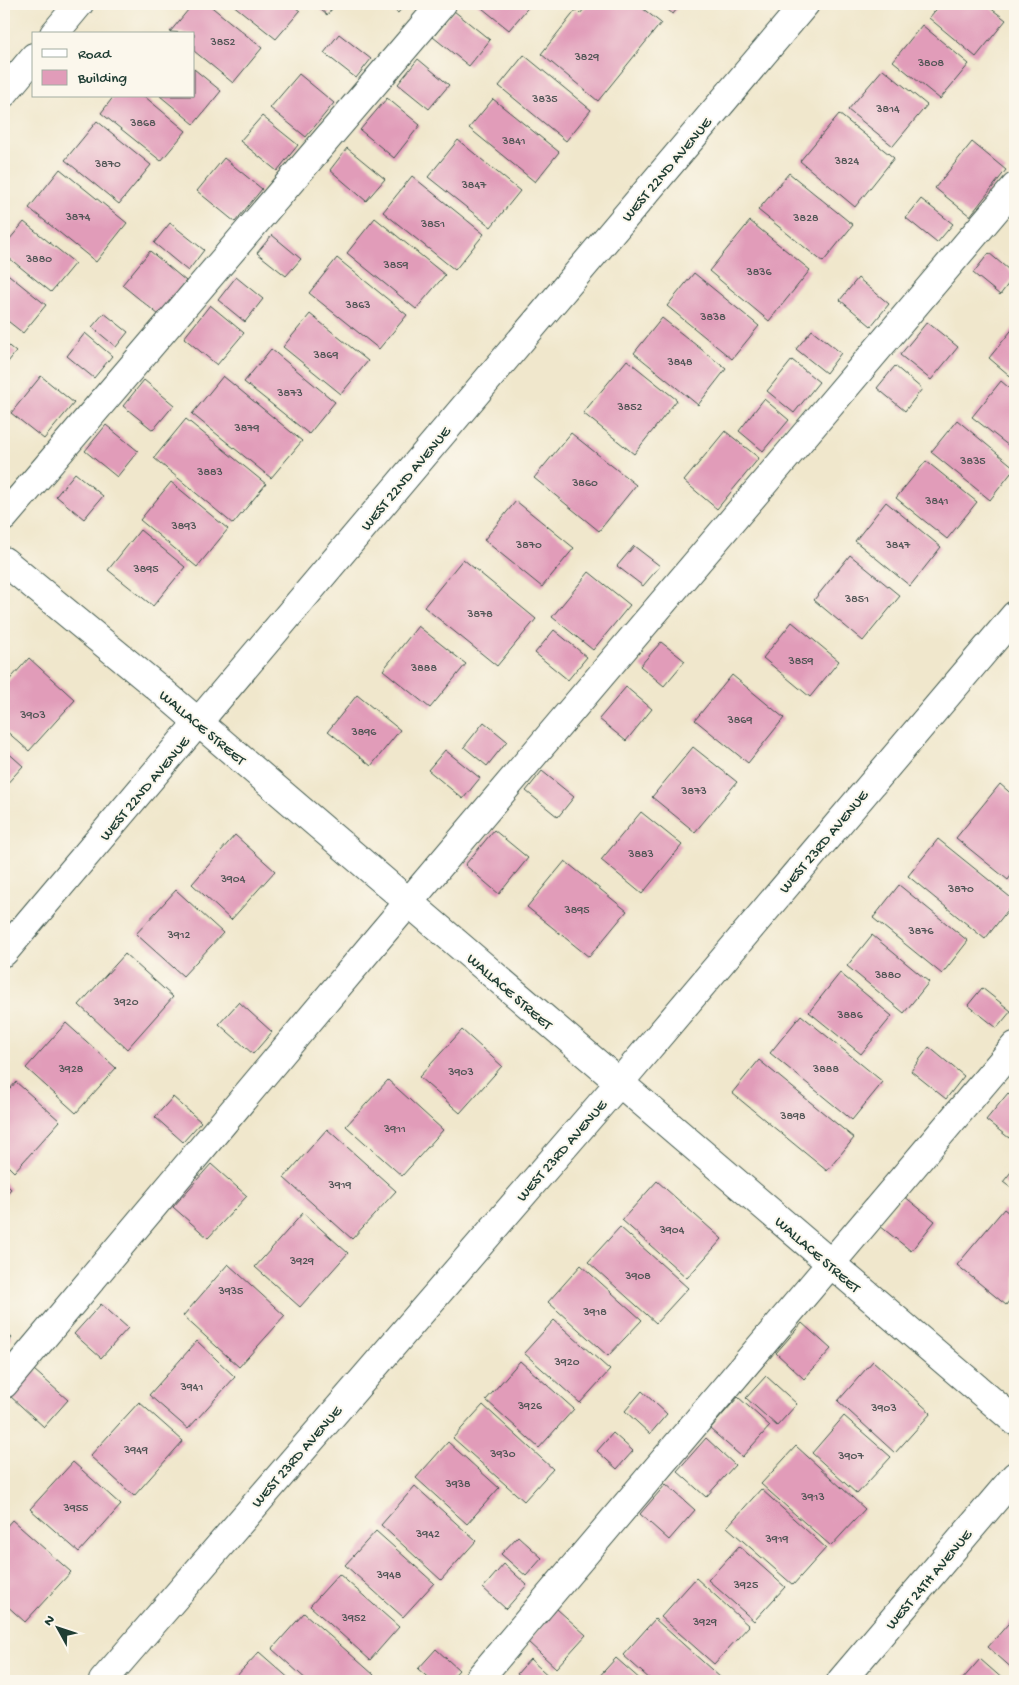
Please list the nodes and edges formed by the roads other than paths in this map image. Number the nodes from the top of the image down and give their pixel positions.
1 (79, 4) edge
2 (442, 4) edge
3 (805, 4) edge
4 (56, 32) edge
5 (32, 59) edge
6 (4, 93) edge
7 (1015, 187) edge
8 (4, 517) edge
9 (4, 561) edge
10 (1015, 615) edge
11 (199, 723) junction
12 (408, 903) junction
13 (4, 952) edge
14 (1015, 1046) edge
15 (619, 1083) junction
16 (830, 1265) junction
17 (4, 1384) edge
18 (1015, 1421) edge
19 (1015, 1476) edge
20 (103, 1681) edge
21 (477, 1681) edge
22 (840, 1681) edge

1 - 4 street
2 - 8 street
3 - 11 street, WEST 22ND AVENUE
5 - 6 street
7 - 12 street
9 - 11 street, WALLACE STREET
10 - 15 street, WEST 23RD AVENUE
11 - 12 street, WALLACE STREET
11 - 13 street, WEST 22ND AVENUE
12 - 15 street, WALLACE STREET
12 - 17 street
14 - 16 street
15 - 16 street, WALLACE STREET
15 - 20 street, WEST 23RD AVENUE
16 - 18 street, WALLACE STREET
16 - 21 street
19 - 22 street, WEST 24TH AVENUE

